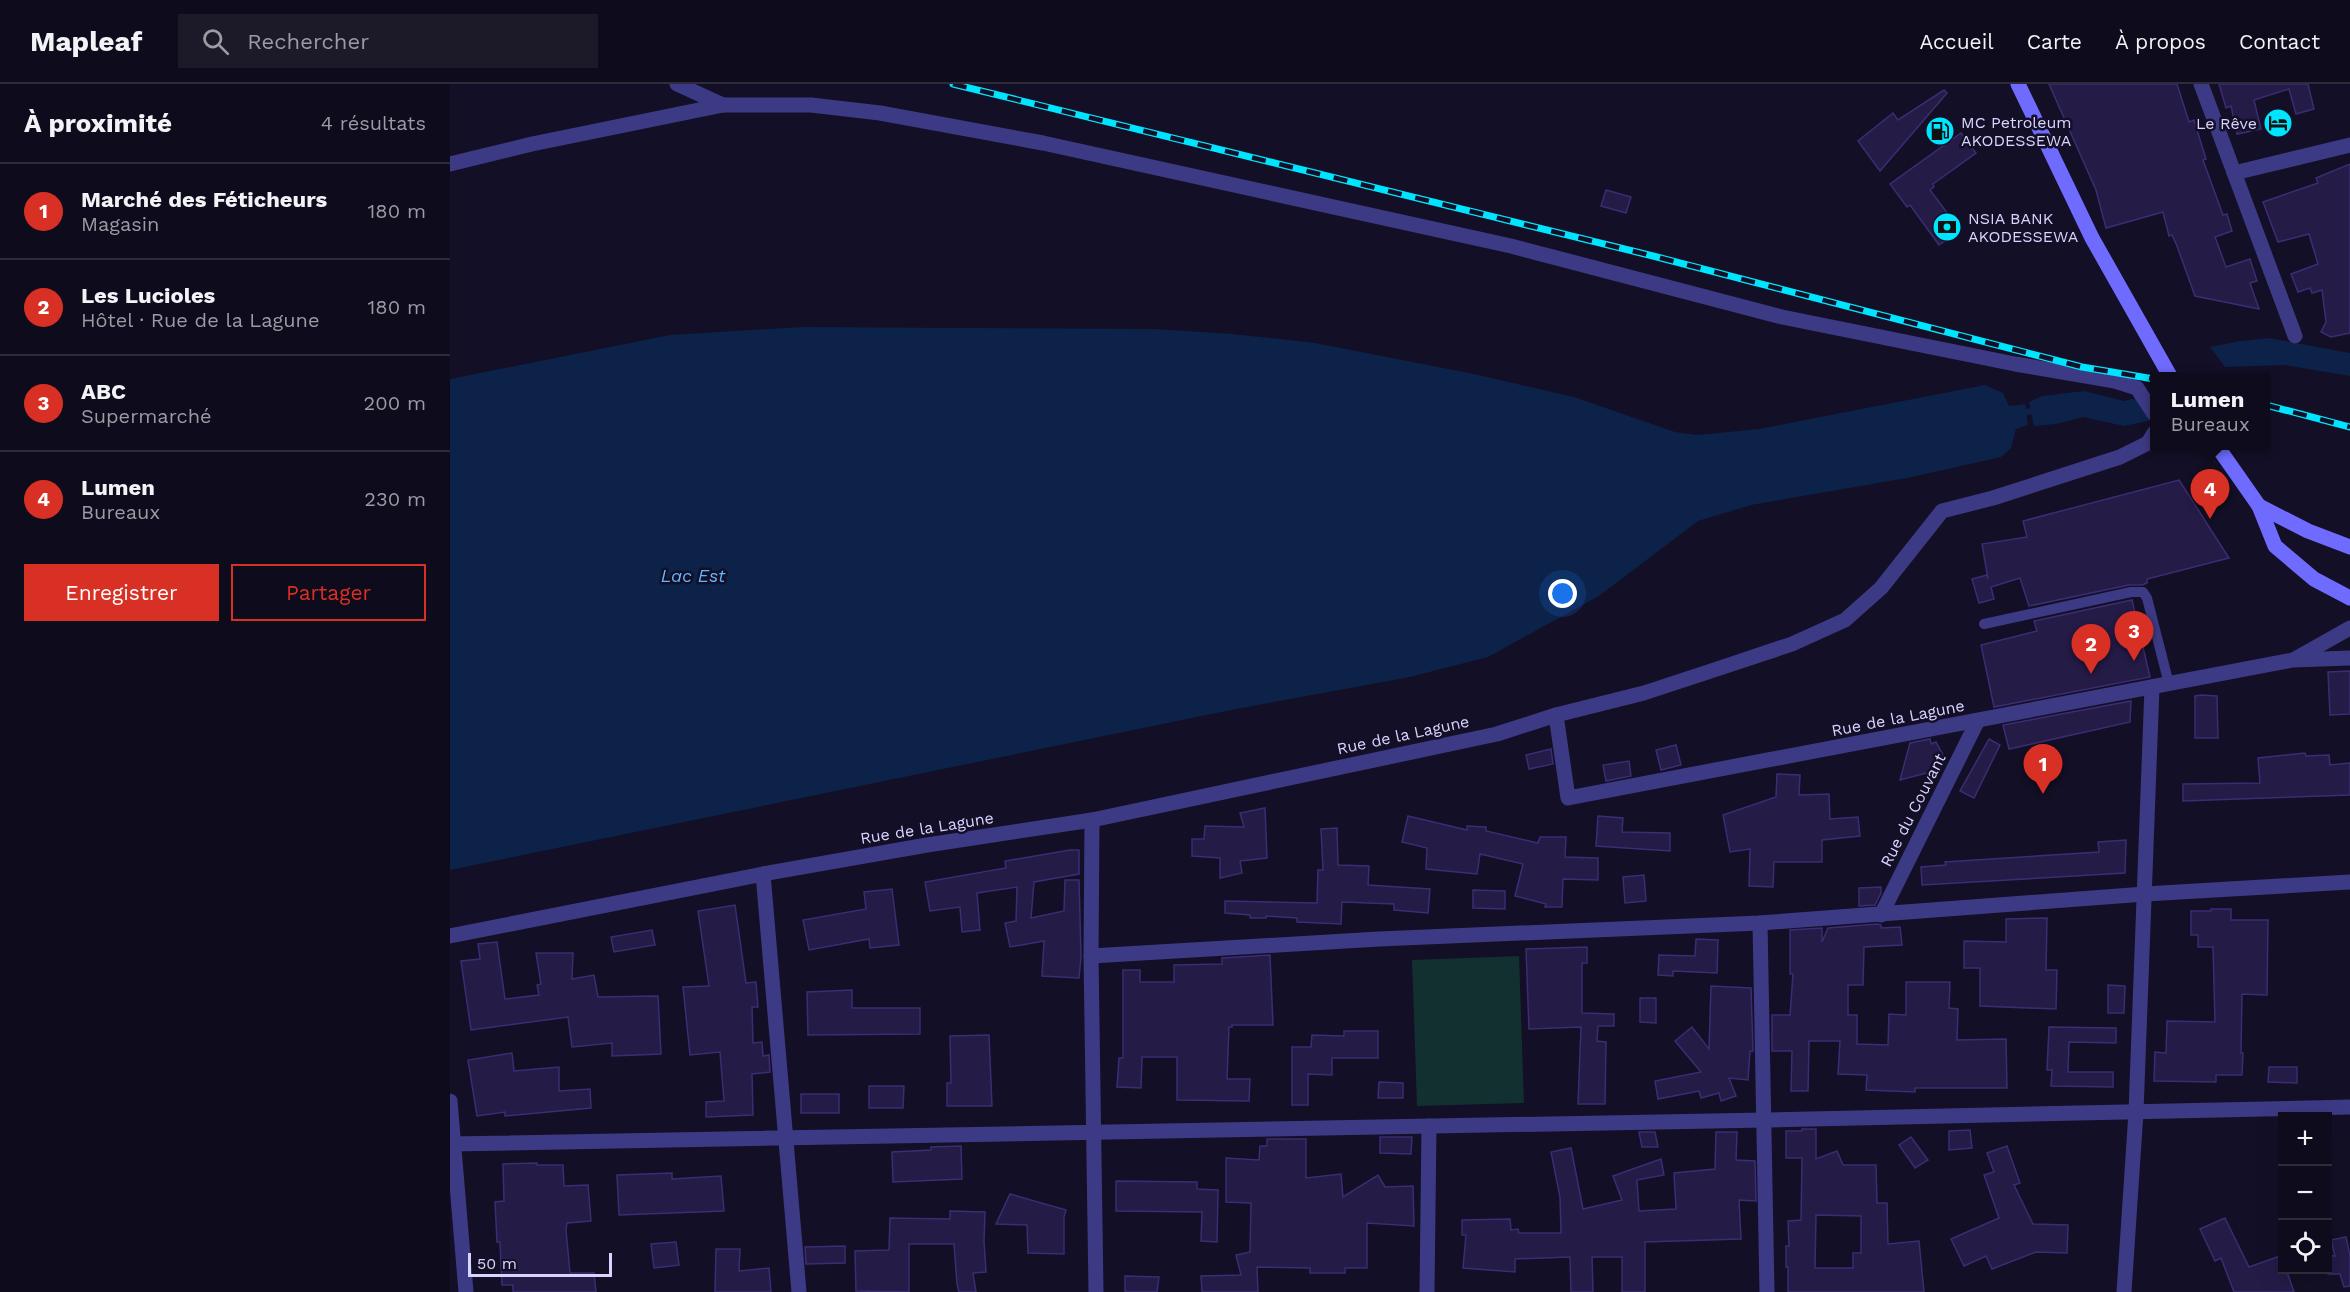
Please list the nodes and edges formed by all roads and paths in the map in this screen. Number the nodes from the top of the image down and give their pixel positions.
1 (677, 84) edge
2 (2018, 84) edge
3 (2201, 84) edge
4 (723, 105) junction
5 (2350, 145) edge
6 (450, 164) edge
7 (2234, 172) junction
8 (2295, 336) dead end
9 (2168, 372) edge
10 (2150, 408) edge
11 (2150, 440) edge
12 (2220, 450) edge
13 (2259, 506) junction
14 (2350, 547) edge
15 (2350, 598) edge
16 (1984, 624) dead end
17 (2350, 628) edge
18 (2350, 658) edge
19 (2293, 660) junction
20 (2169, 684) junction
21 (2152, 687) junction
22 (1556, 716) junction
23 (1977, 722) junction
24 (1092, 820) junction
25 (763, 874) junction
26 (2350, 882) edge
27 (2145, 894) junction
28 (1881, 915) junction
29 (1760, 923) junction
30 (450, 936) edge
31 (1090, 956) junction
32 (450, 1101) edge
33 (2350, 1107) edge
34 (2136, 1112) junction
35 (1765, 1120) junction
36 (1429, 1126) junction
37 (1094, 1132) junction
38 (785, 1137) junction
39 (452, 1144) edge
40 (466, 1292) edge
41 (799, 1292) edge
42 (1096, 1292) edge
43 (1427, 1292) edge
44 (1767, 1292) edge
45 (2124, 1292) edge

1 - 4 street
2 - 9 main road
3 - 7 street
4 - 6 street
4 - 10 street
5 - 7 street
7 - 8 street
11 - 22 street
12 - 13 main road
13 - 14 main road
13 - 15 main road
16 - 20 lane
17 - 19 street, Rue de la Lagune
18 - 19 street, Rue de la Lagune
19 - 20 street, Rue de la Lagune
20 - 21 street, Rue de la Lagune
21 - 23 street, Rue de la Lagune
21 - 27 street
22 - 23 street, Rue de la Lagune
22 - 24 street, Rue de la Lagune
23 - 28 street, Rue du Couvant
24 - 25 street, Rue de la Lagune
24 - 31 street
25 - 30 street, Rue de la Lagune
25 - 38 street
26 - 27 street
27 - 28 street
27 - 34 street
28 - 29 street
29 - 31 street
29 - 35 street
31 - 37 street
32 - 39 street
33 - 34 street
34 - 35 street
34 - 45 street
35 - 36 street
35 - 44 street
36 - 37 street
36 - 43 street
37 - 38 street
37 - 42 street
38 - 39 street
38 - 41 street
39 - 40 street

